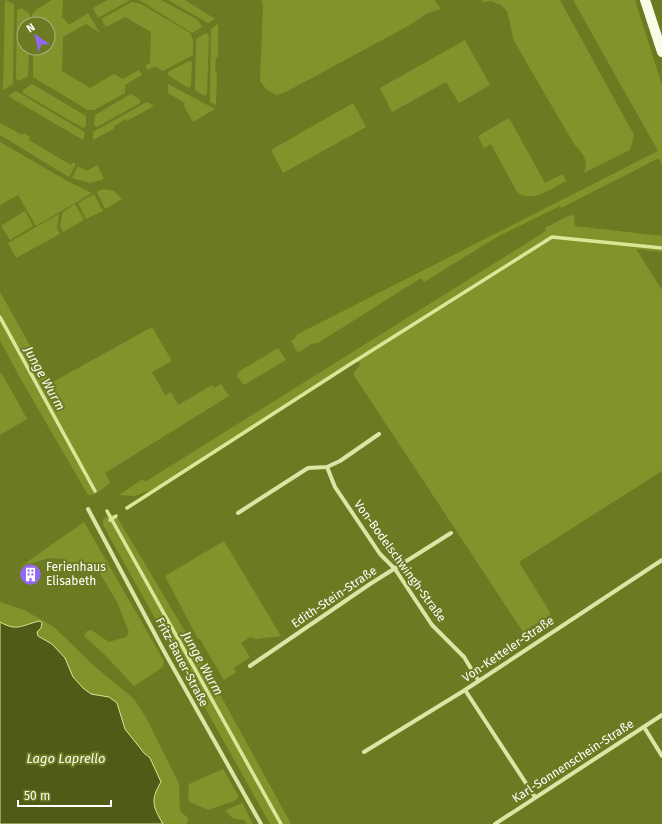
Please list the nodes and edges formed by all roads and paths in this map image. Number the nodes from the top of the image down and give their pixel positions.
1 (645, 0) edge
2 (662, 52) edge
3 (379, 434) dead end
4 (327, 467) junction
5 (88, 509) dead end
6 (238, 513) dead end
7 (450, 533) dead end
8 (662, 560) edge
9 (395, 569) junction
10 (250, 666) dead end
11 (478, 680) junction
12 (465, 690) junction
13 (662, 715) edge
14 (644, 727) junction
15 (364, 752) dead end
16 (662, 756) edge
17 (535, 797) junction
18 (261, 824) edge
19 (495, 824) edge

1 - 2 main road
3 - 4 street
4 - 6 street
4 - 9 street, Von-Bodelschwingh-Straße
5 - 18 street, Fritz-Bauer-Straße
7 - 9 street, Edith-Stein-Straße
8 - 11 street, Von-Ketteler-Straße
9 - 10 street, Edith-Stein-Straße
9 - 11 street, Von-Bodelschwingh-Straße
11 - 12 street, Von-Ketteler-Straße
12 - 15 street, Von-Ketteler-Straße
12 - 17 street
13 - 14 street, Karl-Sonnenschein-Straße
14 - 16 street
14 - 17 street, Karl-Sonnenschein-Straße
17 - 19 street, Karl-Sonnenschein-Straße

